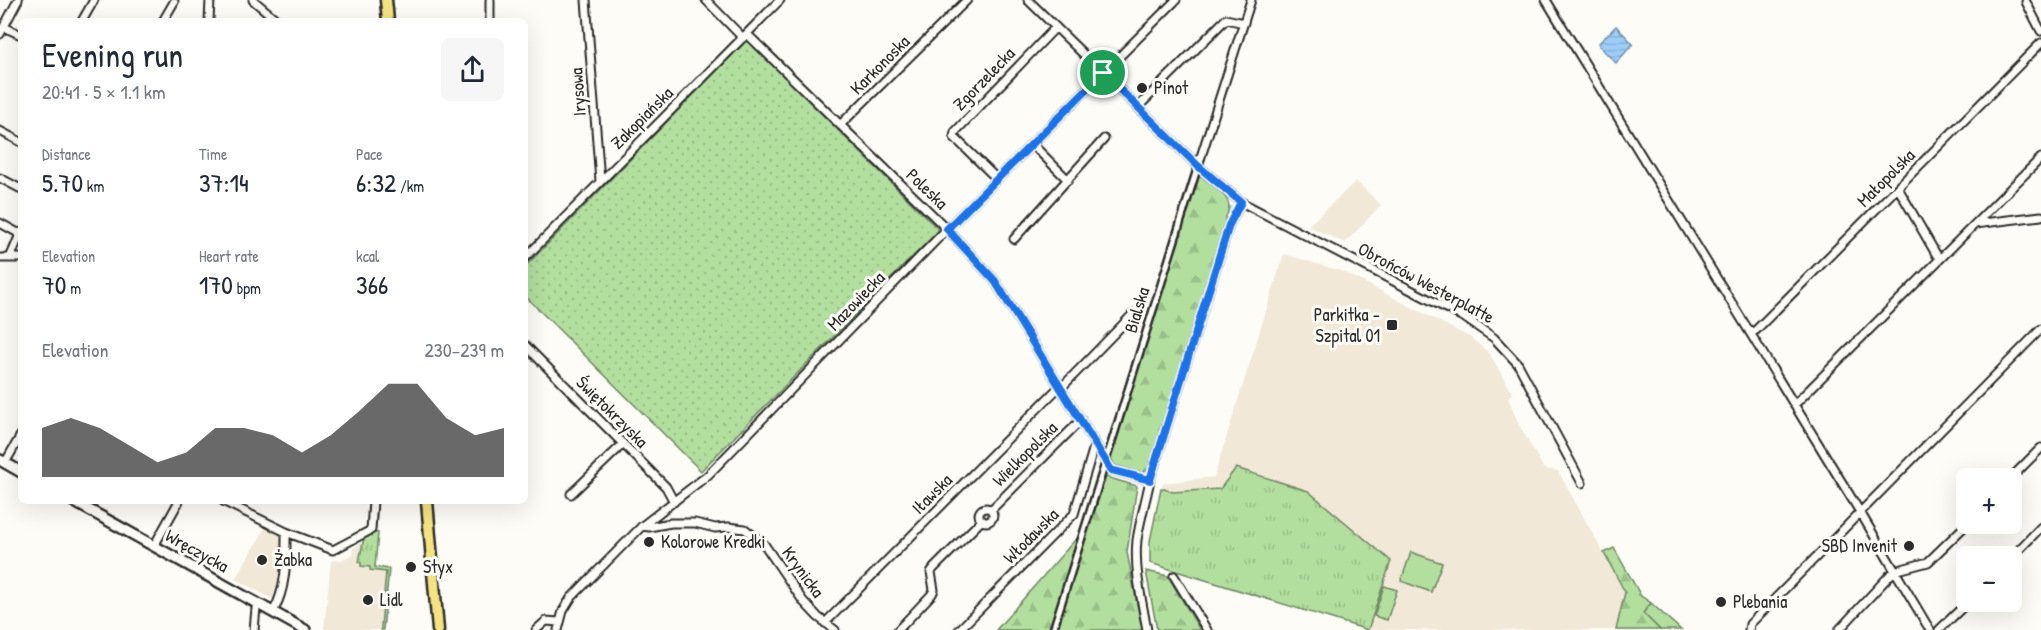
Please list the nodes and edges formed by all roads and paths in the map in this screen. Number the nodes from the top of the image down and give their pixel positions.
1 (18, 0) edge
2 (94, 0) edge
3 (210, 0) edge
4 (253, 0) edge
5 (386, 0) edge
6 (490, 0) edge
7 (586, 0) edge
8 (706, 0) edge
9 (780, 0) edge
10 (967, 0) edge
11 (1040, 0) edge
12 (1176, 0) edge
13 (1251, 0) edge
14 (1546, 0) edge
15 (174, 2) dead end
16 (2026, 2) dead end
17 (1031, 3) edge
18 (84, 18) edge
19 (165, 18) edge
20 (209, 18) edge
21 (274, 18) edge
22 (388, 18) edge
23 (490, 18) edge
24 (1244, 23) junction
25 (1056, 27) junction
26 (2, 31) edge
27 (2041, 31) edge
28 (18, 35) edge
29 (745, 36) junction
30 (2041, 43) edge
31 (1103, 73) junction
32 (1138, 107) junction
33 (840, 125) junction
34 (0, 131) edge
35 (1104, 139) dead end
36 (18, 140) edge
37 (1032, 144) junction
38 (2041, 158) edge
39 (1198, 166) junction
40 (0, 178) edge
41 (997, 179) junction
42 (1068, 180) junction
43 (600, 182) junction
44 (18, 187) edge
45 (1898, 188) junction
46 (1241, 202) junction
47 (2041, 216) edge
48 (0, 223) edge
49 (1975, 224) junction
50 (947, 229) junction
51 (18, 232) edge
52 (1014, 239) dead end
53 (18, 240) edge
54 (528, 255) edge
55 (0, 258) edge
56 (10, 258) junction
57 (18, 258) edge
58 (1940, 258) junction
59 (1134, 313) dead end
60 (2041, 329) edge
61 (1750, 333) junction
62 (528, 348) edge
63 (1061, 387) junction
64 (1794, 405) junction
65 (1081, 420) junction
66 (18, 439) edge
67 (623, 444) junction
68 (1097, 447) junction
69 (2041, 448) edge
70 (2, 462) edge
71 (1106, 462) junction
72 (2021, 468) edge
73 (18, 470) edge
74 (1150, 480) junction
75 (1582, 483) dead end
76 (571, 494) dead end
77 (674, 502) junction
78 (78, 504) edge
79 (177, 504) edge
80 (229, 504) edge
81 (373, 504) edge
82 (427, 504) edge
83 (1860, 512) junction
84 (642, 526) junction
85 (2041, 527) edge
86 (286, 532) junction
87 (1957, 534) edge
88 (154, 546) junction
89 (2022, 547) edge
90 (1894, 572) junction
91 (1174, 576) dead end
92 (259, 604) junction
93 (273, 612) junction
94 (1958, 612) edge
95 (825, 622) junction
96 (559, 626) edge
97 (1838, 629) edge
98 (254, 630) edge
99 (305, 630) edge
100 (438, 630) edge
101 (536, 630) edge
102 (835, 630) edge
103 (898, 630) edge
104 (959, 630) edge
105 (1053, 630) edge
106 (1147, 630) edge
107 (1207, 630) edge
108 (1749, 630) edge
109 (1930, 630) edge
110 (1939, 630) edge

1 - 26 street
2 - 18 street
3 - 20 street
4 - 21 street
5 - 22 main road
6 - 23 street
7 - 43 street, Irysowa
8 - 29 street, Poleska
9 - 29 street, Zakopiańska
10 - 33 street, Karkonoska
11 - 17 street
12 - 31 street, Mazowiecka
13 - 24 street, Bialska
14 - 61 street
15 - 19 street
16 - 27 street
17 - 25 street, Obrońców Westerplatte
24 - 32 street
24 - 39 street, Bialska
25 - 31 street, Obrońców Westerplatte
25 - 41 street, Zgorzelecka
26 - 28 street
29 - 33 street, Poleska
29 - 43 street, Zakopiańska
30 - 45 street, Małopolska
31 - 32 street, Obrońców Westerplatte
31 - 37 street, Mazowiecka
32 - 39 street, Obrońców Westerplatte
33 - 50 street, Poleska
34 - 36 street
35 - 42 street
37 - 41 street, Mazowiecka
37 - 42 street
38 - 49 street
39 - 46 street, Obrońców Westerplatte
39 - 71 street, Bialska
40 - 44 street
41 - 50 street, Mazowiecka
42 - 52 street
43 - 54 street, Zakopiańska
45 - 58 street
45 - 61 street, Małopolska
46 - 74 street
46 - 75 street, Obrońców Westerplatte
47 - 49 street
48 - 51 street
49 - 58 street
50 - 63 street, Poleska
50 - 77 street, Mazowiecka
53 - 56 street
55 - 56 street
56 - 57 street
58 - 64 street
59 - 63 street
60 - 83 street
61 - 64 street
62 - 67 street, Świętokrzyska
63 - 65 street, Poleska
63 - 95 street, Iławska
64 - 83 street
65 - 68 street, Poleska
65 - 103 street, Wielkopolska
66 - 70 street
67 - 76 street
67 - 77 street, Świętokrzyska
68 - 71 street, Poleska
68 - 104 street, Włodawska
69 - 72 street
70 - 73 main road
71 - 74 street
71 - 105 street, Bialska
74 - 106 street
77 - 84 street, Mazowiecka
78 - 88 main road, Wręczycka
79 - 88 street
80 - 86 street
81 - 86 street
82 - 100 main road
83 - 90 street
83 - 108 street
84 - 95 street, Krynicka
84 - 96 street, Mazowiecka
85 - 89 street
86 - 93 street
87 - 90 street
88 - 92 main road, Wręczycka
90 - 97 street
90 - 109 street
91 - 107 street
92 - 93 main road, Wręczycka
92 - 98 street
93 - 99 main road, Wręczycka
94 - 110 street
95 - 102 street, Krynicka
96 - 101 street, Mazowiecka

